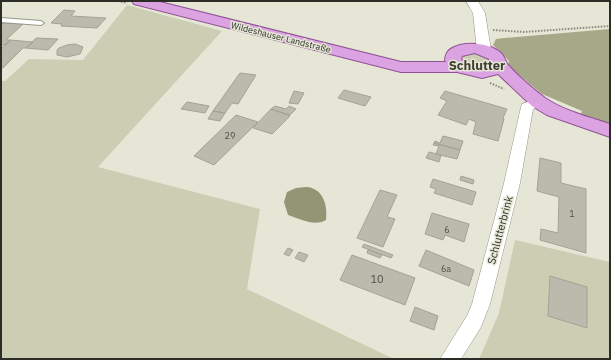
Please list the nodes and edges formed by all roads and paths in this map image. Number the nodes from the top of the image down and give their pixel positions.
1 (139, 1) edge
2 (472, 1) edge
3 (1, 20) edge
4 (41, 23) dead end
5 (610, 26) edge
6 (482, 31) junction
7 (477, 49) junction
8 (457, 64) junction
9 (495, 68) junction
10 (540, 102) junction
11 (610, 131) edge
12 (450, 359) edge

1 - 8 main road, Wildeshauser Landstraße
2 - 6 street
3 - 4 lane
5 - 6 path
6 - 7 street
7 - 8 main road
7 - 9 main road
8 - 9 main road, Wildeshauser Landstraße
9 - 10 main road
10 - 11 main road
10 - 12 street, Schlutterbrink

